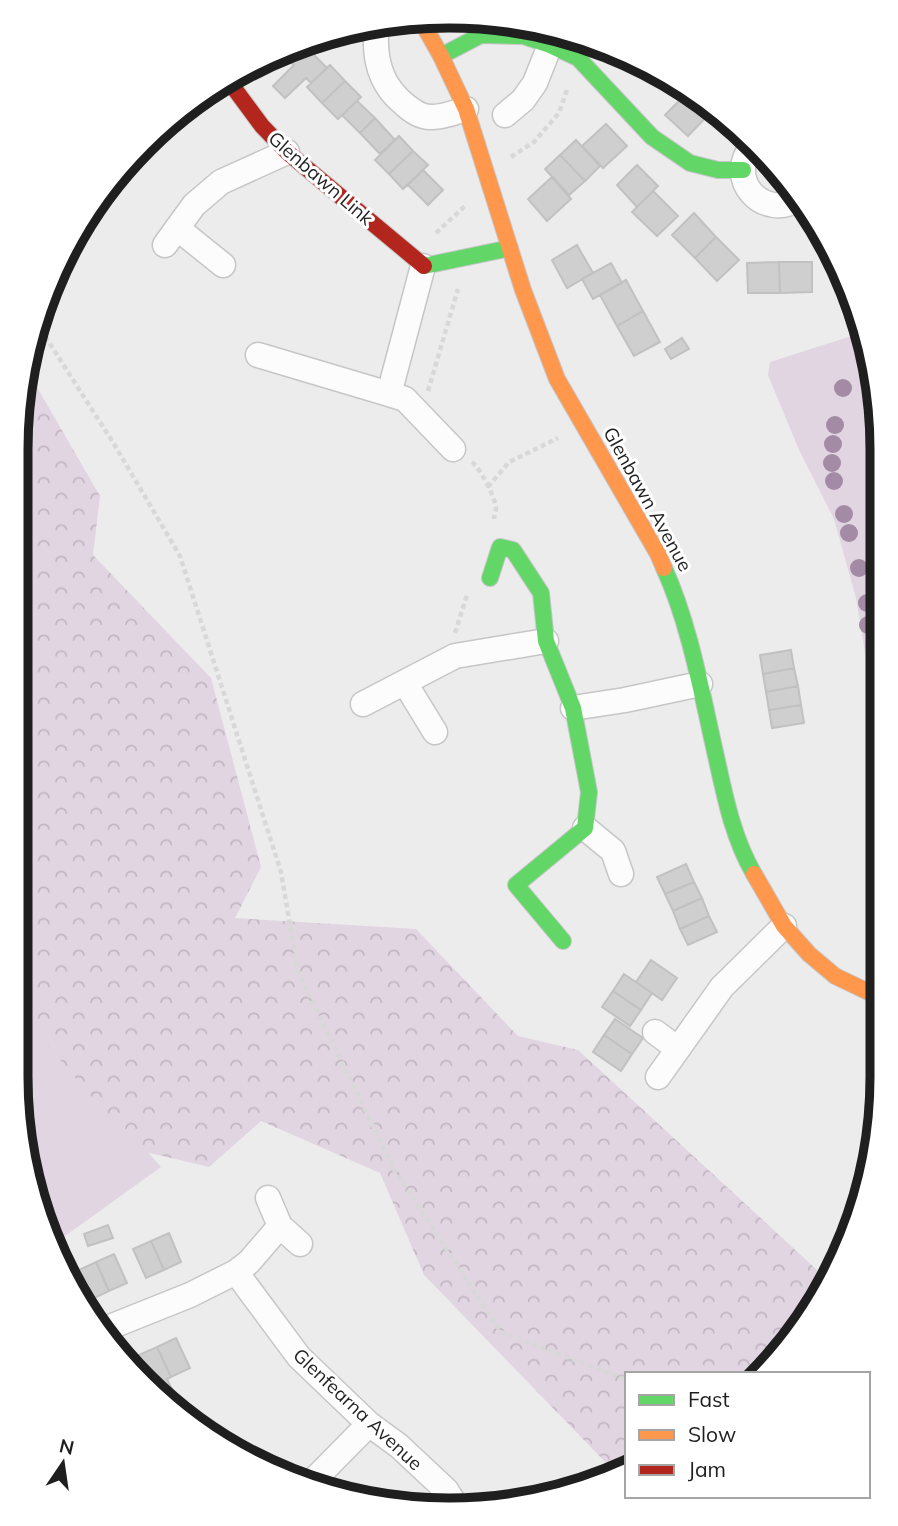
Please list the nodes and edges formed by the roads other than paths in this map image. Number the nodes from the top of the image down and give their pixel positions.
1 (426, 29) edge
2 (505, 32) edge
3 (375, 35) edge
4 (536, 37) edge
5 (550, 45) junction
6 (441, 56) junction
7 (233, 87) edge
8 (466, 109) junction
9 (505, 115) dead end
10 (287, 152) junction
11 (749, 153) edge
12 (743, 170) junction
13 (791, 203) edge
14 (510, 248) junction
15 (223, 265) dead end
16 (424, 267) junction
17 (258, 355) dead end
18 (389, 394) junction
19 (453, 449) road end
20 (490, 578) road end
21 (546, 641) junction
22 (405, 683) junction
23 (701, 684) junction
24 (363, 704) dead end
25 (573, 708) junction
26 (435, 732) dead end
27 (584, 828) junction
28 (621, 874) dead end
29 (785, 926) junction
30 (564, 941) dead end
31 (870, 993) edge
32 (655, 1032) dead end
33 (678, 1049) junction
34 (658, 1077) dead end
35 (268, 1198) dead end
36 (280, 1226) junction
37 (300, 1244) dead end
38 (236, 1272) junction
39 (111, 1327) edge
40 (369, 1424) junction
41 (317, 1477) edge
42 (451, 1498) edge

1 - 6 street, Glenbawn Avenue
2 - 6 street
3 - 8 street
4 - 5 street
5 - 9 street
5 - 12 street
6 - 8 street, Glenbawn Avenue
7 - 10 street, Glenbawn Link
8 - 14 street, Glenbawn Avenue
10 - 15 street
10 - 16 street, Glenbawn Link
11 - 12 street
12 - 13 street
14 - 16 street
14 - 23 street, Glenbawn Avenue
16 - 18 street
17 - 18 street
18 - 19 street
20 - 21 street
21 - 22 street
21 - 25 street
22 - 24 street
22 - 26 street
23 - 25 street
23 - 29 street, Glenbawn Avenue
25 - 27 street
27 - 28 street
27 - 30 street
29 - 31 street, Glenbawn Avenue
29 - 33 street
32 - 33 street
33 - 34 street
35 - 36 street
36 - 37 street
36 - 38 street
38 - 39 street
38 - 40 street, Glenfearna Avenue
40 - 41 street
40 - 42 street, Glenfearna Avenue

